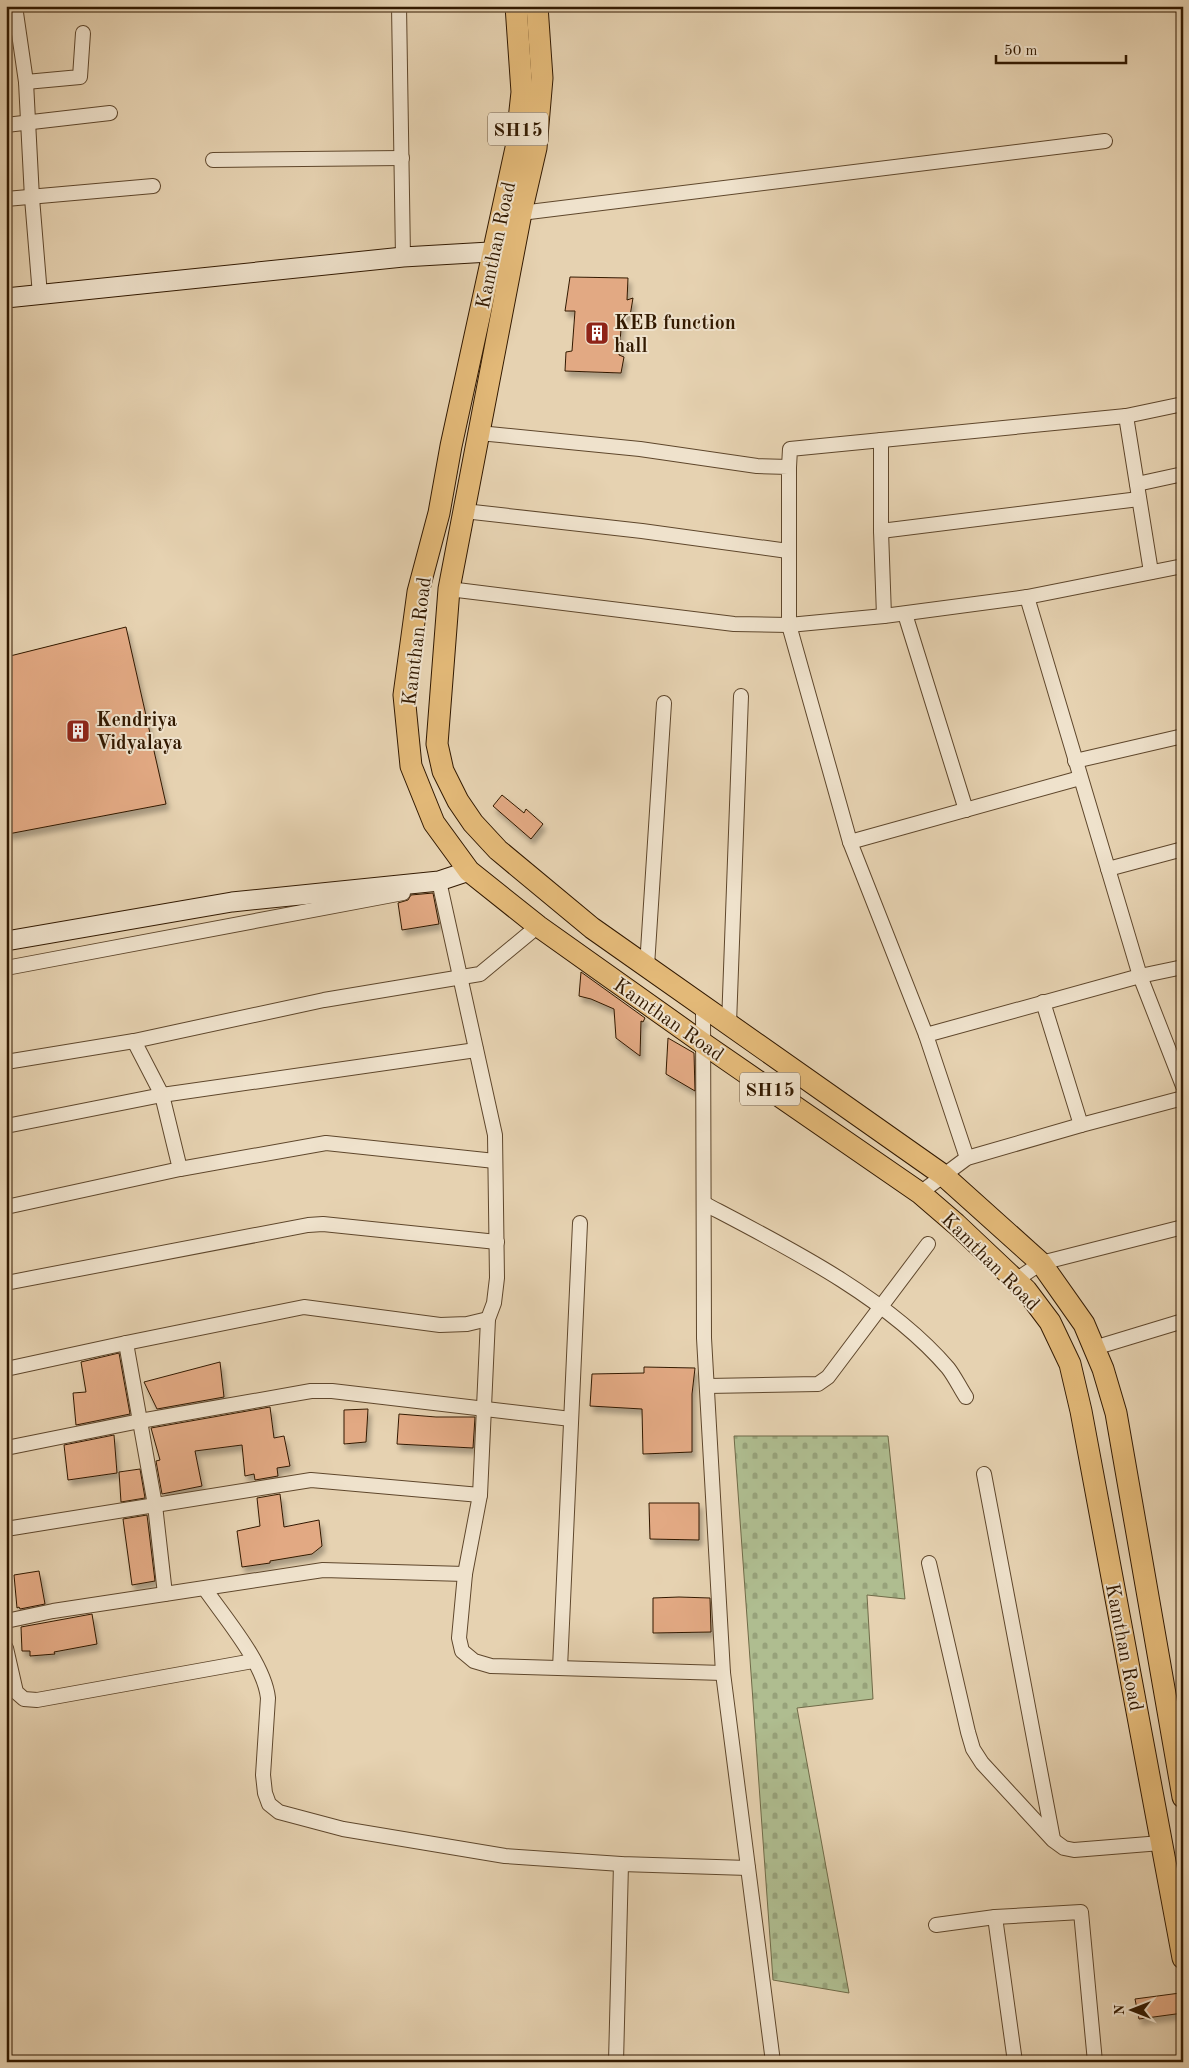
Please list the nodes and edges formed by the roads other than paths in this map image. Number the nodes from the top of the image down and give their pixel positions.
1 (15, 6) edge
2 (399, 6) edge
3 (516, 6) edge
4 (537, 6) edge
5 (83, 33) dead end
6 (26, 82) junction
7 (110, 113) dead end
8 (28, 121) junction
9 (6, 125) edge
10 (1105, 141) dead end
11 (402, 158) junction
12 (213, 160) dead end
13 (153, 186) dead end
14 (32, 198) junction
15 (6, 199) edge
16 (521, 213) junction
17 (504, 251) junction
18 (403, 257) junction
19 (40, 295) junction
20 (6, 298) edge
21 (1183, 404) edge
22 (1126, 416) junction
23 (479, 433) junction
24 (881, 440) junction
25 (789, 467) junction
26 (1183, 474) edge
27 (1137, 484) junction
28 (1139, 498) junction
29 (464, 511) junction
30 (881, 531) junction
31 (788, 551) junction
32 (1183, 566) edge
33 (1152, 572) junction
34 (449, 589) junction
35 (1027, 597) junction
36 (905, 614) junction
37 (884, 616) junction
38 (789, 625) junction
39 (741, 696) dead end
40 (664, 703) dead end
41 (1183, 736) edge
42 (1075, 761) junction
43 (1080, 778) junction
44 (458, 802) junction
45 (966, 810) junction
46 (434, 824) junction
47 (850, 842) junction
48 (1183, 849) edge
49 (1108, 869) junction
50 (470, 871) junction
51 (439, 883) junction
52 (538, 926) junction
53 (6, 941) edge
54 (646, 966) junction
55 (1183, 967) edge
56 (6, 968) edge
57 (1140, 976) junction
58 (459, 977) junction
59 (1043, 1002) junction
60 (703, 1005) junction
61 (729, 1024) junction
62 (926, 1035) junction
63 (134, 1041) junction
64 (704, 1044) junction
65 (476, 1050) junction
66 (6, 1062) edge
67 (1183, 1086) edge
68 (162, 1095) junction
69 (1183, 1098) edge
70 (1081, 1125) junction
71 (6, 1126) edge
72 (967, 1158) junction
73 (495, 1160) junction
74 (180, 1168) junction
75 (943, 1175) junction
76 (920, 1193) junction
77 (705, 1204) junction
78 (6, 1206) edge
79 (580, 1223) dead end
80 (1183, 1227) edge
81 (497, 1242) junction
82 (928, 1244) dead end
83 (1040, 1263) junction
84 (1016, 1280) junction
85 (6, 1283) edge
86 (881, 1307) junction
87 (488, 1319) junction
88 (1183, 1321) edge
89 (126, 1343) junction
90 (1094, 1348) junction
91 (6, 1369) edge
92 (707, 1386) junction
93 (966, 1397) dead end
94 (484, 1408) junction
95 (571, 1419) junction
96 (140, 1421) junction
97 (6, 1448) edge
98 (984, 1474) dead end
99 (480, 1495) junction
100 (155, 1505) junction
101 (6, 1529) edge
102 (929, 1563) dead end
103 (1145, 1573) junction
104 (465, 1574) junction
105 (1112, 1576) junction
106 (204, 1589) junction
107 (165, 1594) junction
108 (6, 1621) edge
109 (6, 1648) edge
110 (253, 1661) junction
111 (560, 1668) junction
112 (723, 1673) junction
113 (1183, 1797) edge
114 (1054, 1840) junction
115 (1161, 1843) junction
116 (621, 1864) junction
117 (748, 1868) junction
118 (995, 1917) junction
119 (936, 1925) dead end
120 (1183, 1958) edge
121 (616, 2062) edge
122 (774, 2062) edge
123 (1015, 2062) edge
124 (1096, 2062) edge

1 - 6 street
2 - 11 street
3 - 17 main road, Kamthan Road / SH15
4 - 16 main road, Kamthan Road / SH15
5 - 6 street
6 - 8 street
7 - 8 street
8 - 9 street
8 - 14 street
10 - 16 street
11 - 12 street
11 - 18 street
13 - 14 street
14 - 15 street
14 - 19 street
16 - 17 main road, Kamthan Road / SH15
17 - 18 main road
17 - 23 main road, Kamthan Road / SH15
17 - 46 main road, Kamthan Road / SH15
18 - 19 main road
19 - 20 main road
21 - 22 street
22 - 24 street
22 - 27 street
23 - 25 street
23 - 29 main road, Kamthan Road / SH15
24 - 25 street
24 - 30 street
25 - 31 street
26 - 27 street
27 - 28 street
28 - 30 street
28 - 33 street
29 - 31 street
29 - 34 main road, Kamthan Road / SH15
30 - 37 street
31 - 38 street
32 - 33 street
33 - 35 street
34 - 38 street
34 - 44 main road, Kamthan Road / SH15
35 - 36 street
35 - 42 street
36 - 37 street
36 - 45 street
37 - 38 street
38 - 47 street
39 - 61 street
40 - 54 street
41 - 42 street
42 - 43 street
43 - 45 street
43 - 49 street
44 - 46 main road
44 - 54 main road, Kamthan Road / SH15
45 - 47 street
46 - 50 main road, Kamthan Road / SH15
47 - 62 street
48 - 49 street
49 - 57 street
50 - 51 main road
50 - 52 main road, Kamthan Road / SH15
51 - 53 main road
51 - 56 street
51 - 58 street
52 - 58 street
52 - 64 main road, Kamthan Road / SH15
54 - 60 main road, Kamthan Road / SH15
55 - 57 street
57 - 59 street
57 - 67 street
58 - 63 street
58 - 65 street
59 - 62 street
59 - 70 street
60 - 61 main road, Kamthan Road / SH15
60 - 64 street
61 - 75 main road, Kamthan Road / SH15
62 - 72 street
63 - 66 street
63 - 68 street
64 - 76 main road, Kamthan Road / SH15
64 - 77 street
65 - 68 street
65 - 73 street
68 - 71 street
68 - 74 street
69 - 70 street
70 - 72 street
72 - 75 street
73 - 74 street
73 - 81 street
74 - 78 street
75 - 76 street
75 - 83 main road, Kamthan Road / SH15
76 - 84 main road, Kamthan Road / SH15
77 - 86 street
77 - 92 street
79 - 95 street
80 - 83 street
81 - 85 street
81 - 87 street
82 - 86 street
83 - 84 street
83 - 90 main road, Kamthan Road / SH15
84 - 105 main road, Kamthan Road / SH15
86 - 92 street
86 - 93 street
87 - 89 street
87 - 94 street
88 - 90 street
89 - 91 street
89 - 96 street
90 - 103 main road, Kamthan Road / SH15
92 - 112 street
94 - 95 street
94 - 96 street
94 - 99 street
95 - 111 street
96 - 97 street
96 - 100 street
98 - 114 street
99 - 100 street
99 - 104 street
100 - 101 street
100 - 107 street
102 - 114 street
103 - 105 main road
103 - 113 main road, Kamthan Road / SH15
104 - 106 street
104 - 111 street
105 - 115 main road, Kamthan Road / SH15
106 - 107 street
106 - 110 street
107 - 108 street
109 - 110 street
110 - 116 street
111 - 112 street
112 - 117 street
114 - 115 street
115 - 120 main road, Kamthan Road / SH15
116 - 117 street
116 - 121 street
117 - 122 street
118 - 119 street
118 - 123 street
118 - 124 street

